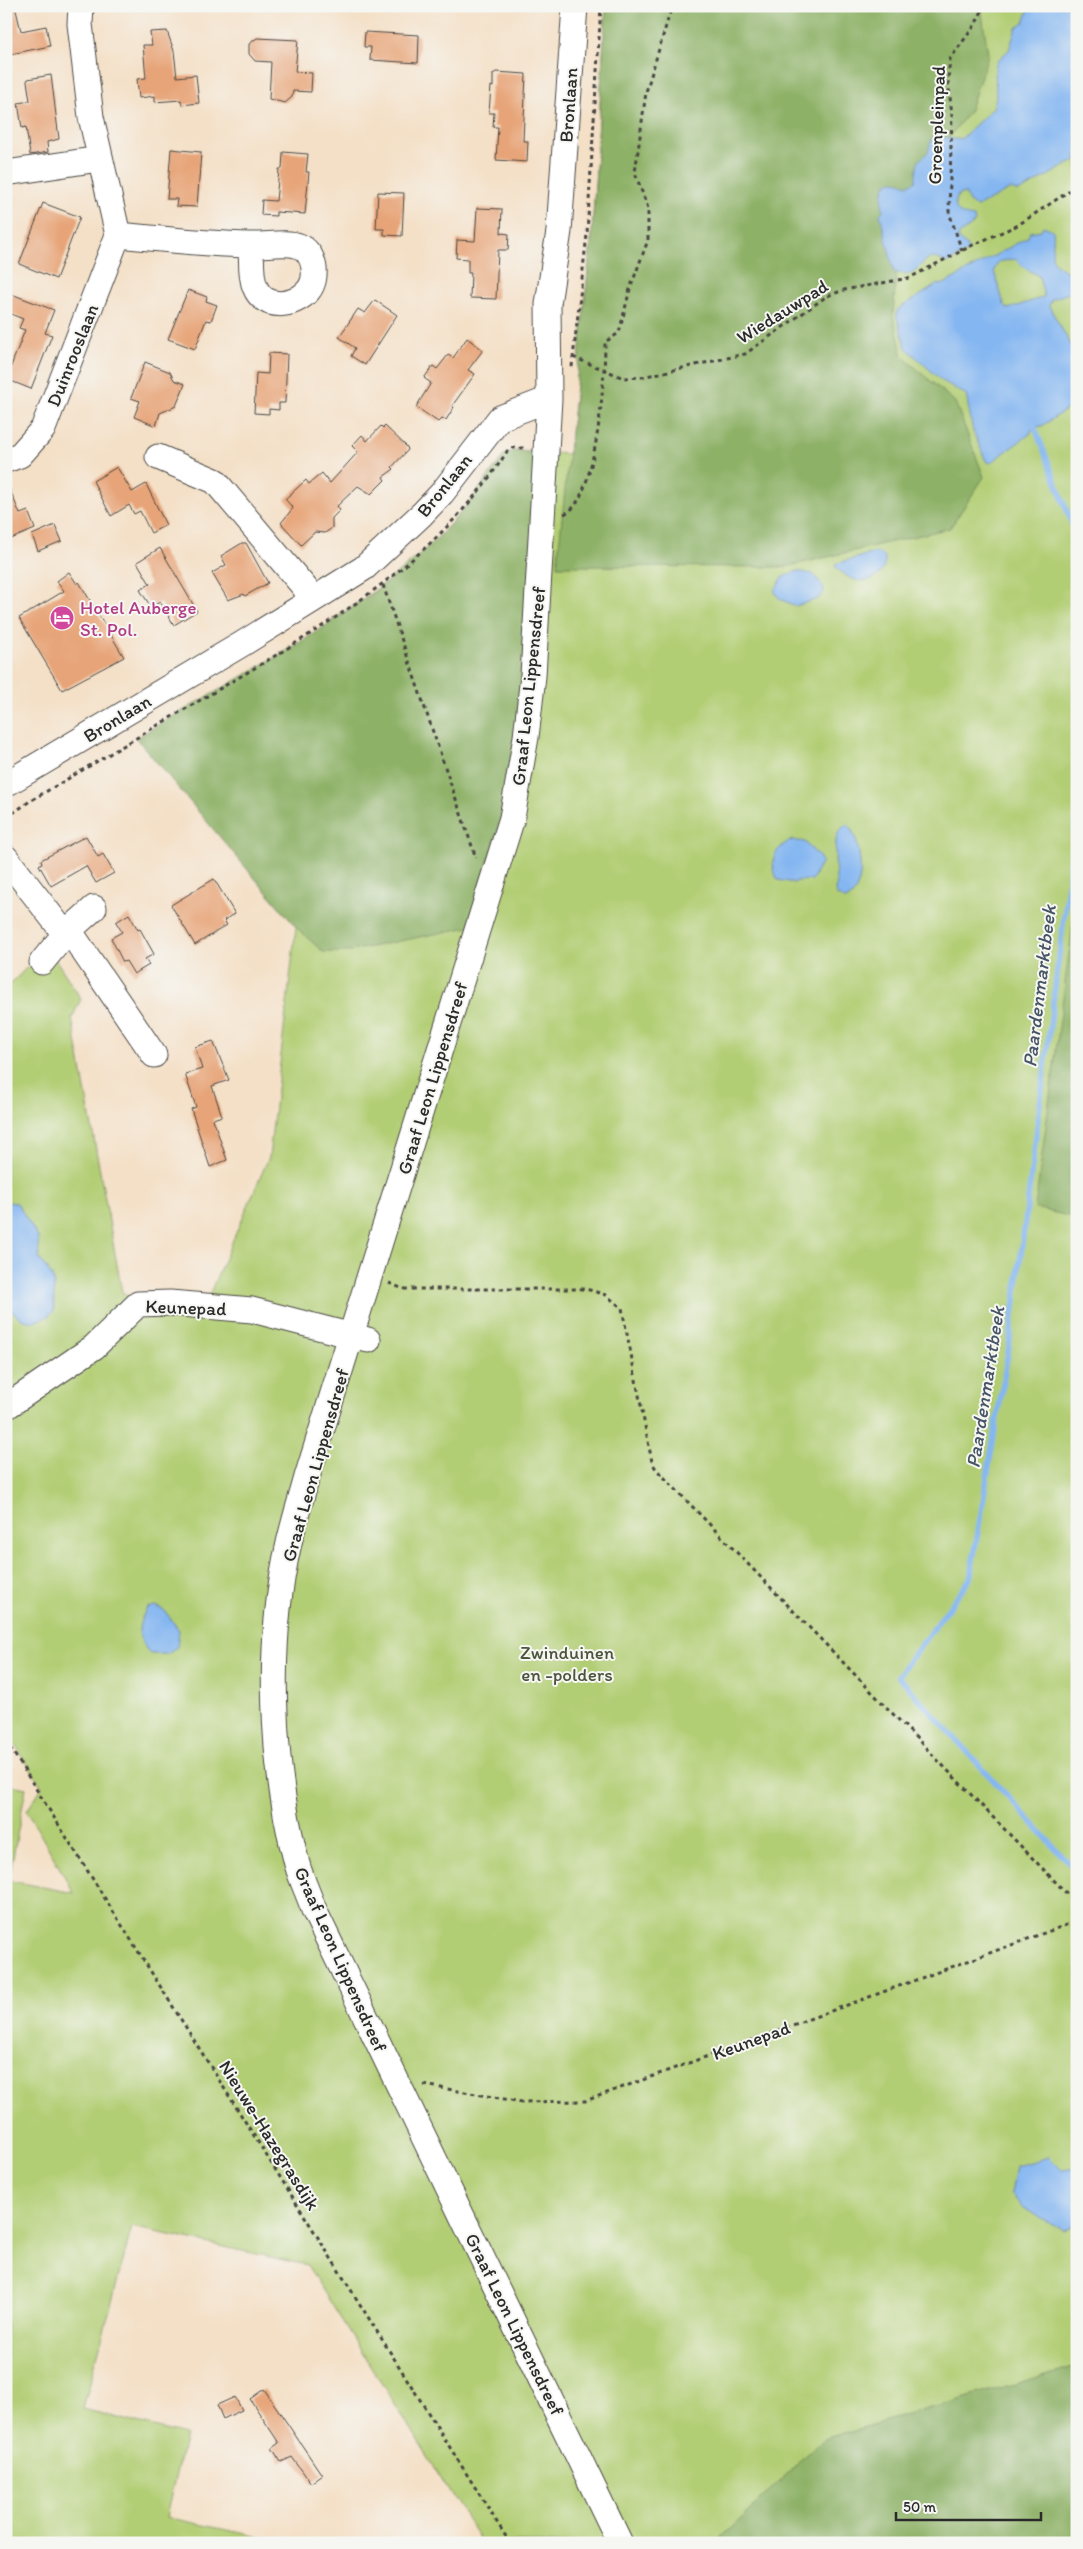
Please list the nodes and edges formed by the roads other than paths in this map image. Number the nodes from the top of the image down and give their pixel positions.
1 (81, 6) edge
2 (569, 7) edge
3 (99, 159) junction
4 (6, 173) edge
5 (118, 235) junction
6 (251, 246) dead end
7 (549, 399) junction
8 (158, 457) dead end
9 (6, 460) edge
10 (312, 601) junction
11 (6, 784) edge
12 (6, 858) edge
13 (94, 908) dead end
14 (67, 932) junction
15 (42, 962) dead end
16 (154, 1055) dead end
17 (360, 1338) junction
18 (6, 1407) edge
19 (620, 2543) edge

1 - 3 street
2 - 7 street, Bronlaan
3 - 4 street
3 - 5 street
5 - 6 street
5 - 9 street, Duinrooslaan
7 - 10 street, Bronlaan
7 - 17 street, Graaf Leon Lippensdreef
8 - 10 street
10 - 11 street, Bronlaan
12 - 14 street
13 - 14 street
14 - 15 street
14 - 16 street
17 - 18 street, Keunepad
17 - 19 street, Graaf Leon Lippensdreef

